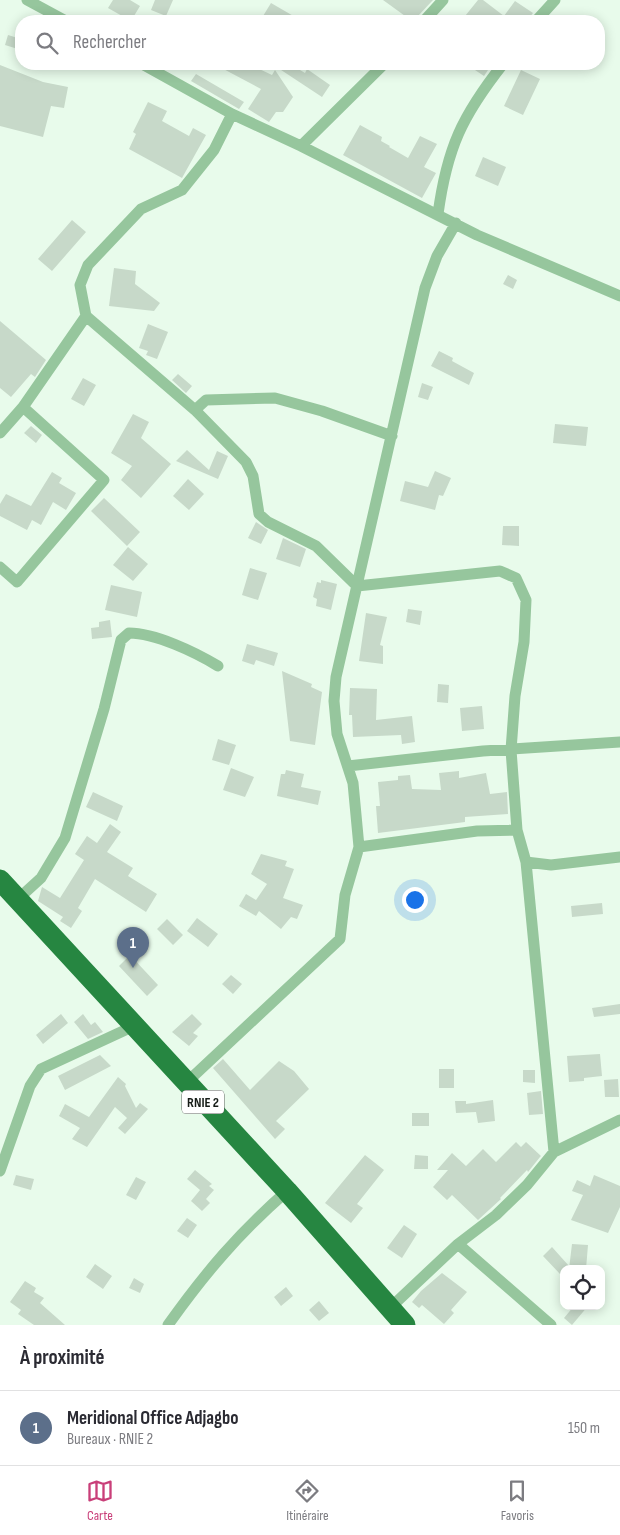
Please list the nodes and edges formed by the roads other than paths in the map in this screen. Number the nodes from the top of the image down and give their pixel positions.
1 (27, 0) edge
2 (443, 0) edge
3 (554, 0) edge
4 (55, 15) edge
5 (429, 15) edge
6 (541, 15) edge
7 (153, 70) edge
8 (378, 70) edge
9 (498, 70) edge
10 (232, 114) junction
11 (301, 146) junction
12 (438, 214) junction
13 (456, 224) junction
14 (620, 296) edge
15 (86, 316) junction
16 (23, 407) junction
17 (195, 410) junction
18 (0, 432) edge
19 (392, 436) junction
20 (0, 567) edge
21 (357, 586) junction
22 (218, 666) dead end
23 (620, 742) edge
24 (511, 750) junction
25 (348, 766) junction
26 (517, 830) junction
27 (360, 847) junction
28 (620, 857) edge
29 (526, 862) junction
30 (0, 880) edge
31 (18, 899) junction
32 (134, 1026) junction
33 (186, 1083) junction
34 (620, 1120) edge
35 (554, 1152) junction
36 (0, 1171) edge
37 (287, 1190) junction
38 (458, 1244) junction
39 (390, 1308) junction
40 (168, 1325) edge
41 (405, 1325) edge
42 (550, 1325) edge

1 - 4 street
2 - 5 street
3 - 6 street
7 - 10 street
8 - 11 street
9 - 12 street
10 - 11 street
10 - 15 street
11 - 12 street
12 - 13 street
13 - 14 street
13 - 19 street
15 - 16 street
15 - 17 street
16 - 18 street
16 - 20 street
17 - 19 street
17 - 21 street
19 - 21 street
21 - 24 street
21 - 25 street
22 - 31 street
23 - 24 street
24 - 25 street
24 - 26 street
25 - 27 street
26 - 27 street
26 - 29 street
27 - 33 street
28 - 29 street
29 - 35 street
30 - 31 highway, RNIE 2 / RNIE 2
31 - 32 highway, RNIE 2 / RNIE 2
32 - 33 highway, RNIE 2 / RNIE 2
32 - 36 street
33 - 37 highway, RNIE 2 / RNIE 2
34 - 35 street
35 - 38 street
37 - 39 highway, RNIE 2 / RNIE 2
37 - 40 street
38 - 39 street
38 - 42 street
39 - 41 highway, RNIE 2 / RNIE 2

